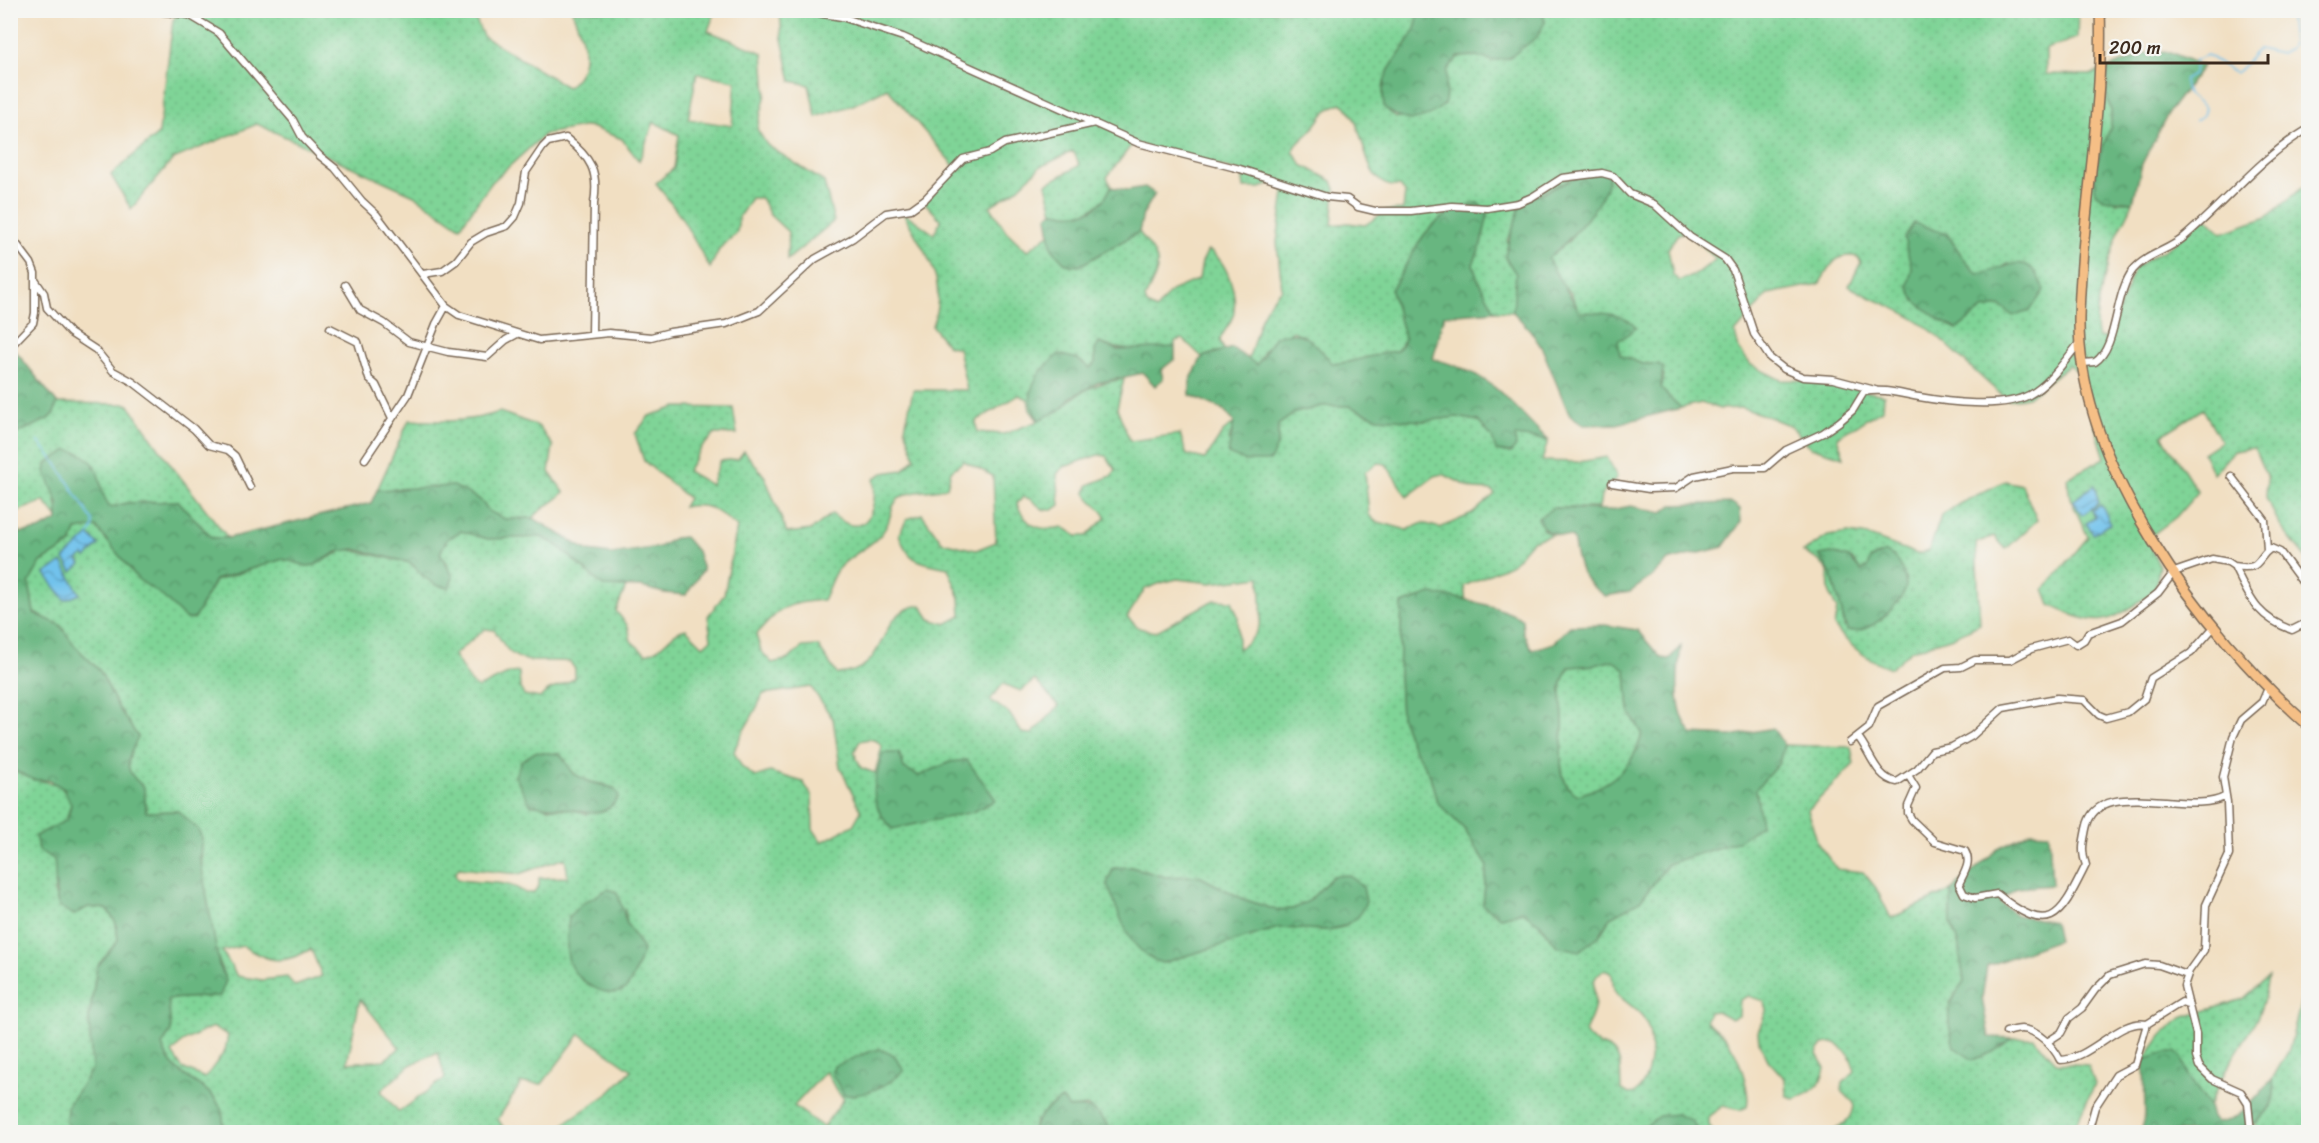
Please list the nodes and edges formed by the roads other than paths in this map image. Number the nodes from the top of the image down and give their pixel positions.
1 (149, 10) edge
2 (205, 10) edge
3 (799, 10) edge
4 (2100, 10) edge
5 (189, 15) junction
6 (1095, 123) junction
7 (2308, 129) edge
8 (10, 235) edge
9 (423, 274) junction
10 (35, 280) junction
11 (345, 285) dead end
12 (446, 306) junction
13 (330, 328) dead end
14 (517, 334) junction
15 (592, 334) junction
16 (2080, 342) junction
17 (10, 347) edge
18 (427, 347) junction
19 (2083, 363) junction
20 (1875, 390) junction
21 (392, 418) junction
22 (365, 459) dead end
23 (2231, 476) dead end
24 (1612, 483) dead end
25 (250, 487) dead end
26 (2267, 550) junction
27 (2234, 566) junction
28 (2174, 572) junction
29 (2308, 590) edge
30 (2308, 622) edge
31 (2214, 627) junction
32 (2268, 688) junction
33 (2304, 717) edge
34 (2308, 725) edge
35 (1858, 737) junction
36 (1850, 742) dead end
37 (1908, 776) junction
38 (2226, 796) junction
39 (2187, 975) junction
40 (2187, 1004) junction
41 (2146, 1024) junction
42 (2006, 1032) dead end
43 (2048, 1042) junction
44 (2088, 1132) edge
45 (2251, 1132) edge

1 - 5 street
2 - 5 street
3 - 6 street
4 - 16 main road
5 - 9 street
6 - 15 street
6 - 20 street
7 - 19 street
8 - 10 street
9 - 12 street
9 - 15 street
10 - 17 street
10 - 25 street
11 - 18 street
12 - 14 street
12 - 18 street
13 - 21 street
14 - 15 street
14 - 18 street
16 - 19 main road
16 - 20 street
18 - 21 street
19 - 28 main road
20 - 24 street
21 - 22 street
23 - 26 street
26 - 27 street
26 - 29 street
27 - 28 street
27 - 30 street
28 - 31 main road
28 - 35 street
31 - 32 main road
31 - 37 street
32 - 33 main road
32 - 38 street
33 - 34 main road
35 - 36 street
35 - 37 street
37 - 38 street
38 - 39 street
39 - 40 street
39 - 43 street
40 - 41 street
40 - 45 street
41 - 43 street
41 - 44 street
42 - 43 street

